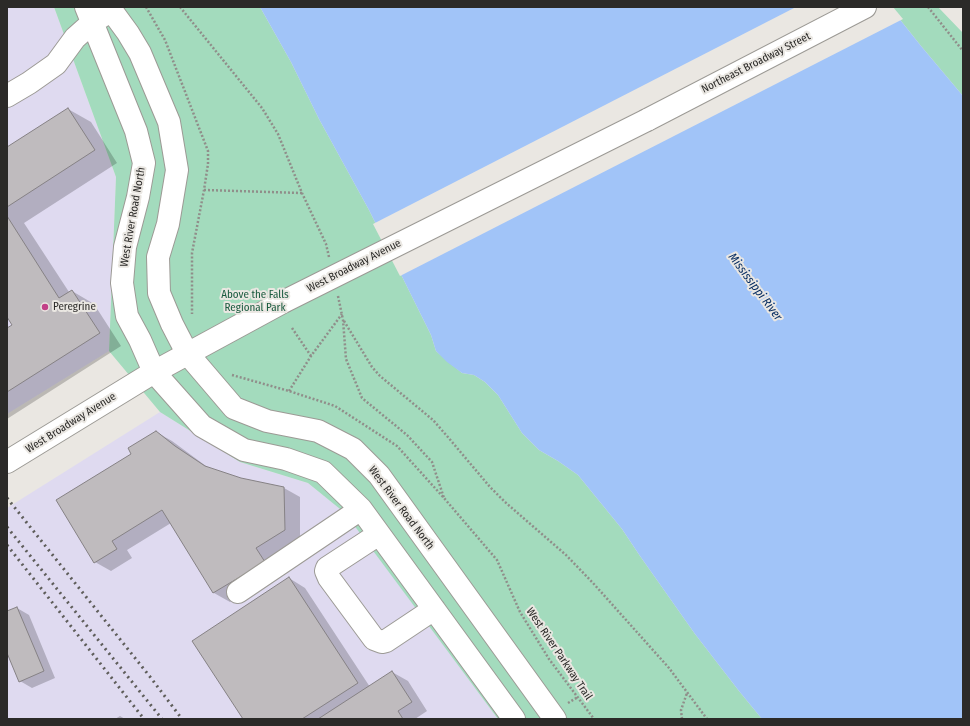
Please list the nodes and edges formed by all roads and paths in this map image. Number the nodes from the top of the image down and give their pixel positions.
1 (180, 7) edge
2 (866, 7) edge
3 (928, 7) edge
4 (111, 9) edge
5 (90, 15) edge
6 (963, 51) edge
7 (7, 96) edge
8 (647, 120) joint
9 (204, 190) dead end
10 (302, 193) junction
11 (330, 259) dead end
12 (337, 290) dead end
13 (342, 314) junction
14 (343, 320) junction
15 (292, 328) dead end
16 (187, 353) junction
17 (311, 356) junction
18 (154, 372) junction
19 (290, 391) dead end
20 (7, 462) edge
21 (361, 509) junction
22 (379, 534) junction
23 (238, 592) dead end
24 (434, 609) junction
25 (687, 693) junction
26 (537, 694) junction
27 (510, 718) edge
28 (555, 719) edge
29 (594, 719) edge
30 (682, 719) edge
31 (707, 719) edge

1 - 10 path
2 - 8 street, Northeast Broadway Street
3 - 6 path
4 - 5 street
4 - 16 street, West River Road North
5 - 7 street
5 - 18 street, West River Road North
8 - 16 street, West Broadway Avenue, bridge
9 - 10 path
10 - 11 path
12 - 13 path
13 - 14 path
13 - 17 path
14 - 25 path
14 - 29 path, West River Parkway Trail
15 - 17 path
16 - 18 street, West Broadway Avenue
16 - 26 street, West River Road North
17 - 19 path
18 - 20 street, West Broadway Avenue
18 - 21 street, West River Road North
21 - 22 street, West River Road North
21 - 23 street
22 - 24 street, West River Road North
22 - 24 street
24 - 27 street, West River Road North
25 - 30 path
25 - 31 path
26 - 27 street
26 - 28 street, West River Road North

